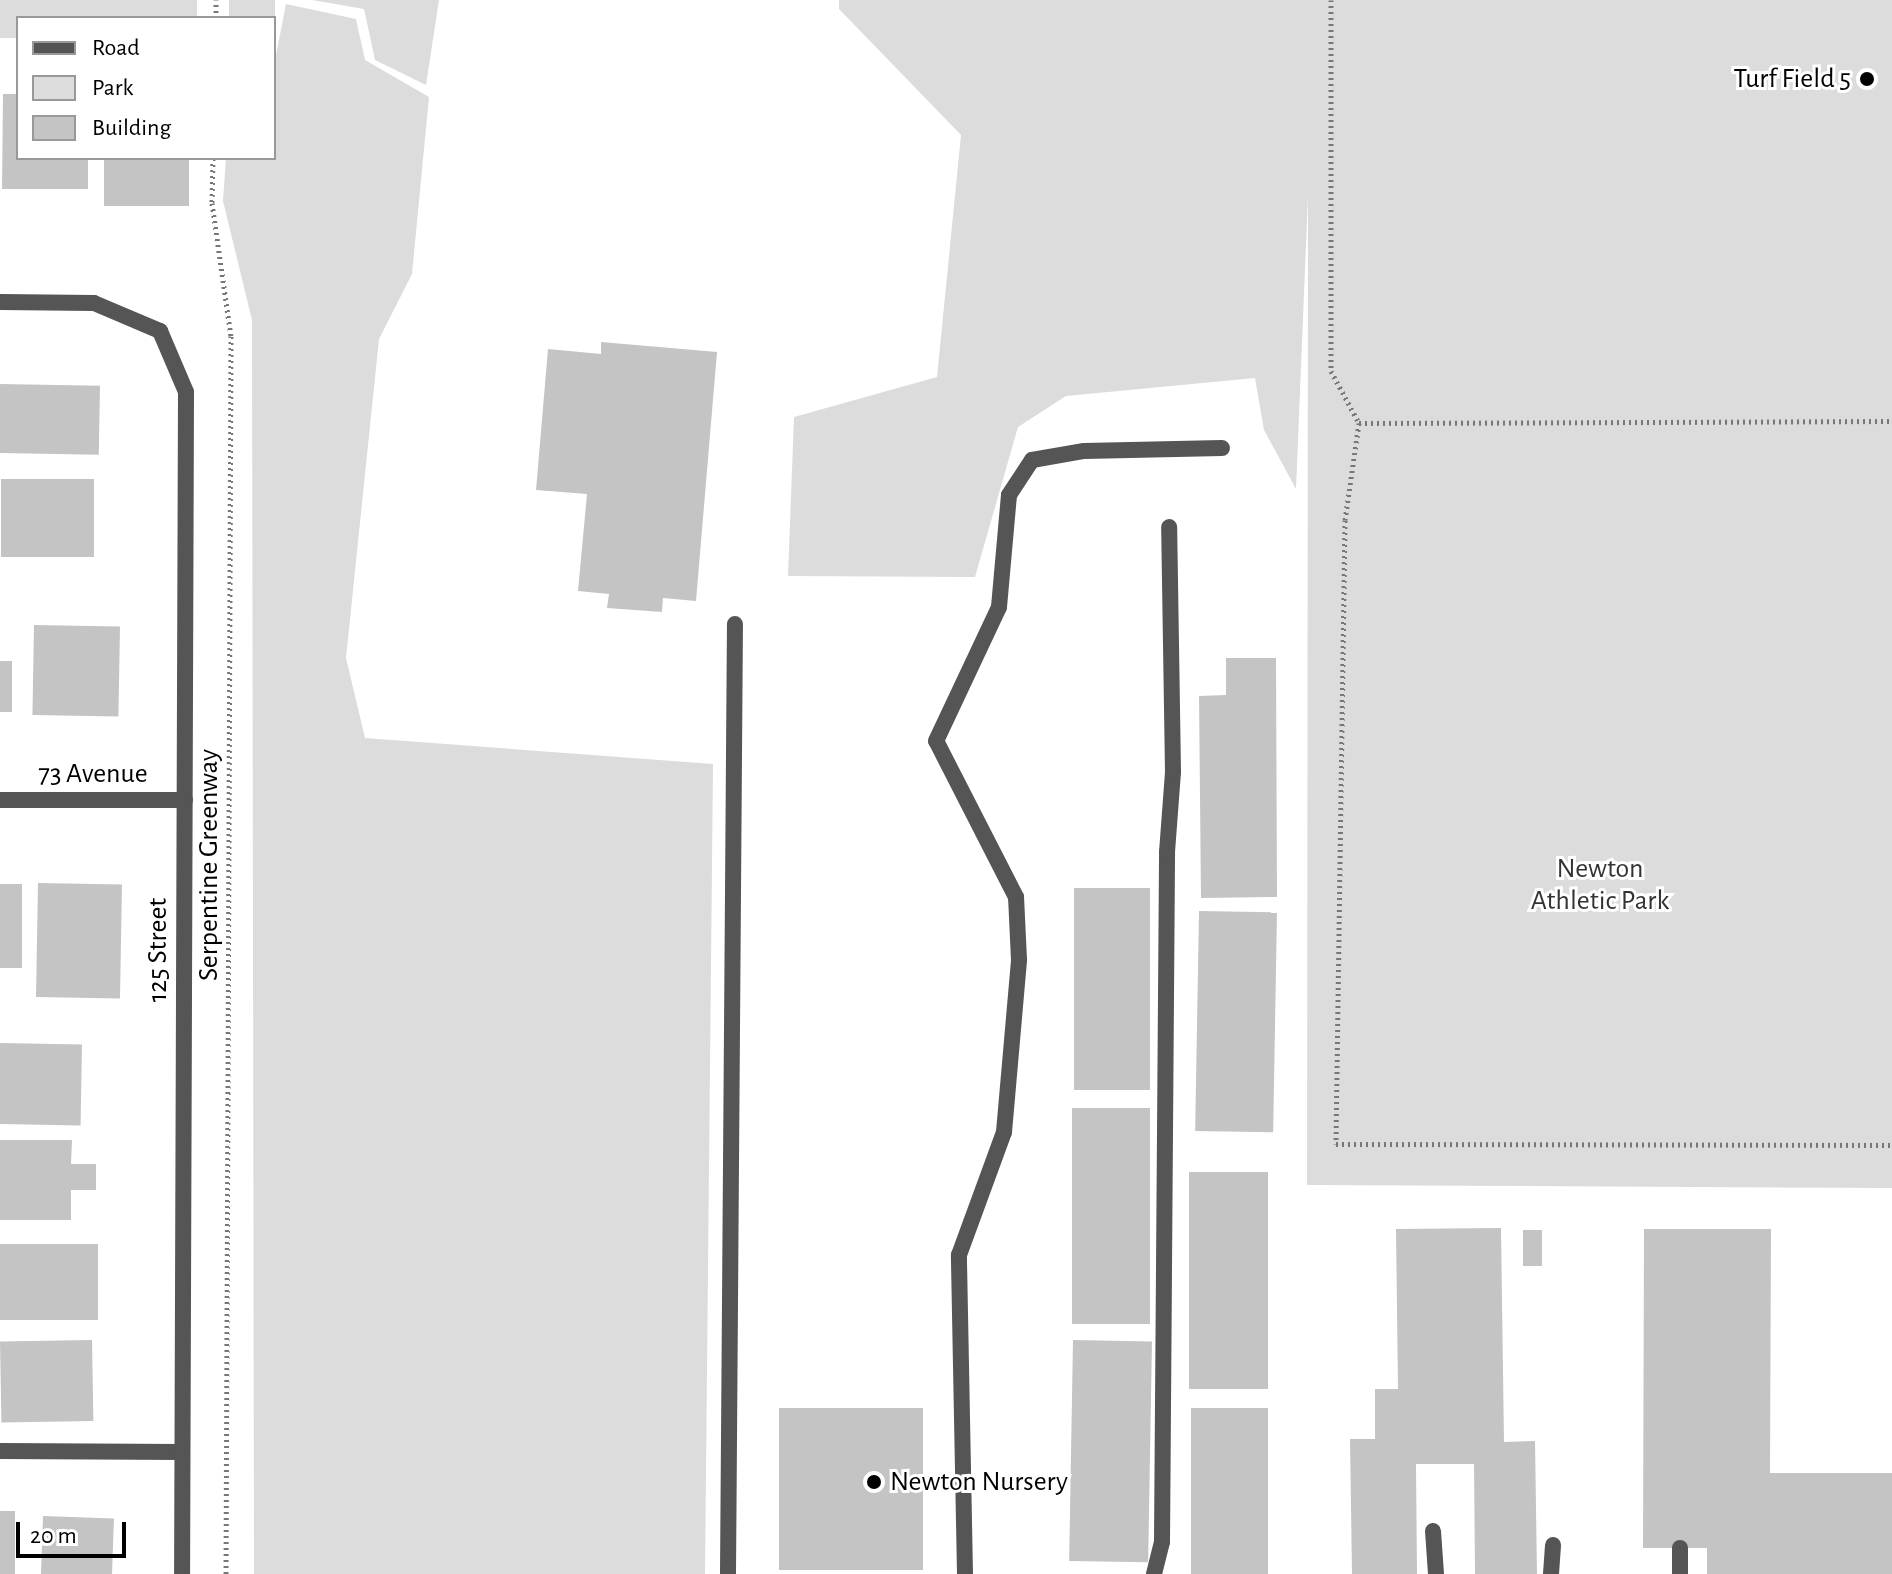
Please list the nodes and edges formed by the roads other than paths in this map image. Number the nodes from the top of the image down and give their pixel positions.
1 (0, 302) edge
2 (1222, 448) dead end
3 (1169, 527) dead end
4 (735, 624) dead end
5 (0, 800) edge
6 (185, 800) junction
7 (0, 1451) edge
8 (181, 1452) junction
9 (1433, 1531) dead end
10 (1553, 1545) dead end
11 (1680, 1548) dead end
12 (182, 1574) edge
13 (728, 1574) edge
14 (965, 1574) edge
15 (1154, 1574) edge
16 (1436, 1574) edge
17 (1551, 1574) edge
18 (1680, 1574) edge

1 - 6 street, 125 Street
2 - 14 street
3 - 15 street
4 - 13 street
5 - 6 street, 73 Avenue
6 - 8 street, 125 Street
7 - 8 street
8 - 12 street, 125 Street
9 - 16 street
10 - 17 street
11 - 18 street

